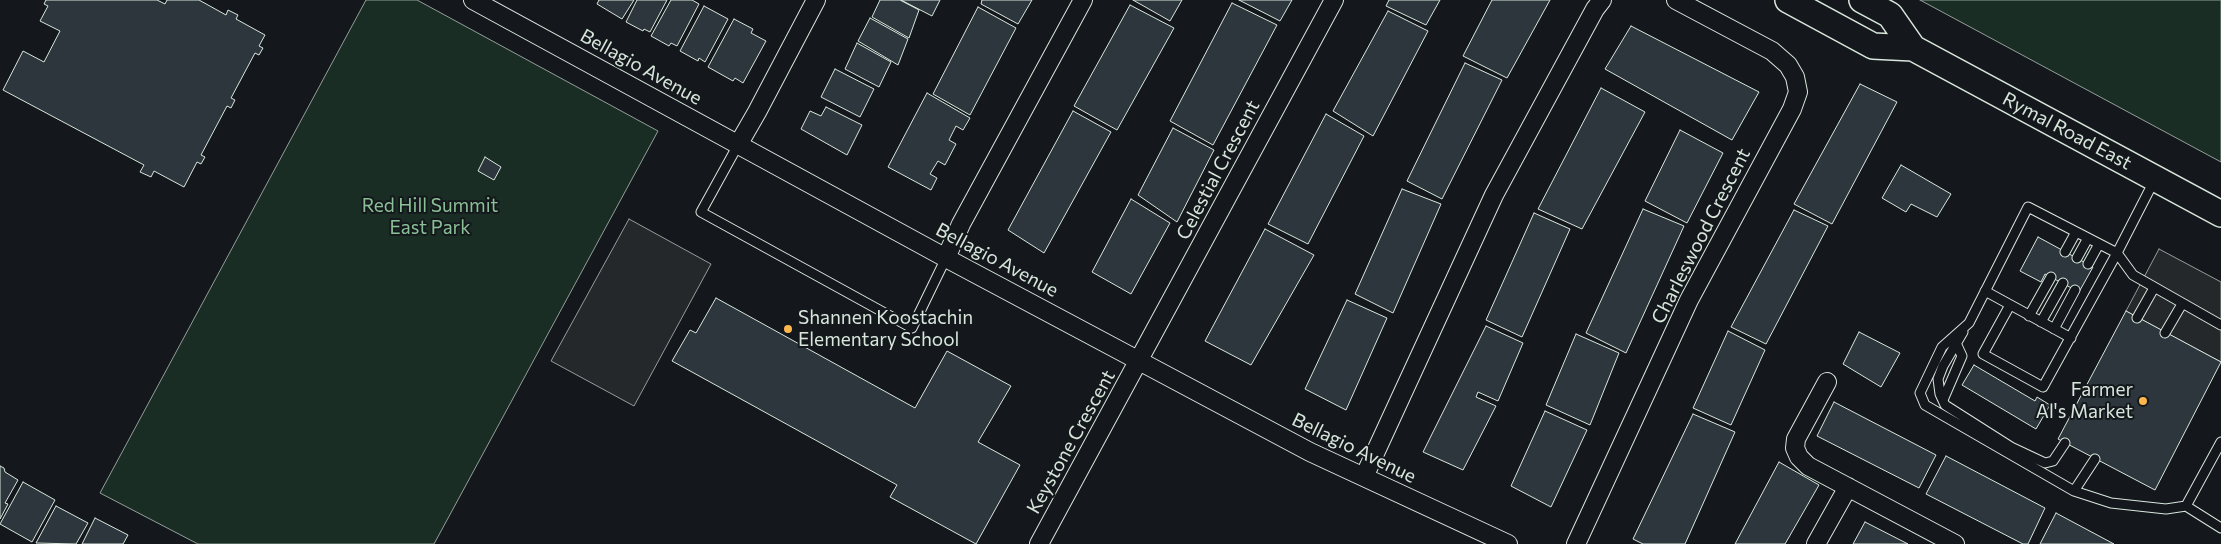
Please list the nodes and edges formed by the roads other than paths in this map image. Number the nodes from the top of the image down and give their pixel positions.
1 (473, 0) edge
2 (816, 0) edge
3 (1083, 0) edge
4 (1334, 0) edge
5 (1602, 0) edge
6 (1676, 0) edge
7 (1788, 0) edge
8 (1862, 0) edge
9 (1913, 48) junction
10 (738, 144) junction
11 (2156, 179) junction
12 (2221, 214) edge
13 (2076, 232) junction
14 (2088, 238) junction
15 (2099, 244) junction
16 (2065, 252) dead end
17 (2117, 253) junction
18 (946, 258) junction
19 (2077, 258) dead end
20 (2088, 264) dead end
21 (2051, 277) dead end
22 (2063, 283) dead end
23 (2154, 288) junction
24 (2075, 290) dead end
25 (1985, 291) junction
26 (2182, 304) junction
27 (2010, 306) junction
28 (2029, 316) junction
29 (2137, 318) dead end
30 (2042, 322) junction
31 (1968, 323) junction
32 (2221, 325) edge
33 (2054, 329) junction
34 (2165, 333) dead end
35 (2071, 338) junction
36 (1956, 344) junction
37 (1140, 361) junction
38 (1827, 382) dead end
39 (1942, 400) junction
40 (2221, 442) edge
41 (2066, 443) dead end
42 (2095, 459) dead end
43 (1364, 477) junction
44 (1848, 487) junction
45 (2074, 491) junction
46 (2186, 506) junction
47 (2221, 528) edge
48 (1949, 543) edge
49 (1039, 544) edge
50 (1508, 544) edge
51 (1576, 544) edge
52 (1816, 544) edge

1 - 10 street, Bellagio Avenue
2 - 10 street
3 - 18 street
4 - 37 street, Celestial Crescent
5 - 43 street
6 - 51 street, Charleswood Crescent
7 - 9 main road, Rymal Road East
8 - 9 main road, Rymal Road East
9 - 11 main road, Rymal Road East
10 - 18 street, Bellagio Avenue
10 - 18 lane
11 - 12 main road, Rymal Road East
11 - 17 lane
13 - 14 lane
13 - 16 lane
13 - 25 lane
14 - 15 lane
14 - 19 lane
15 - 17 lane
15 - 20 lane
17 - 23 lane
17 - 35 lane
18 - 37 street, Bellagio Avenue
21 - 28 lane
22 - 30 lane
23 - 26 lane
23 - 29 lane
24 - 33 lane
25 - 27 lane
25 - 31 lane
26 - 32 lane
26 - 34 lane
27 - 28 lane
27 - 35 lane
28 - 30 lane
30 - 33 lane
31 - 36 lane
31 - 45 lane
33 - 35 lane
36 - 39 lane
36 - 39 lane
37 - 43 street, Bellagio Avenue
37 - 49 street, Keystone Crescent
38 - 44 street
39 - 41 lane
40 - 46 lane
42 - 45 lane
43 - 50 street, Bellagio Avenue
44 - 48 street
44 - 52 street
45 - 46 lane
46 - 47 lane

